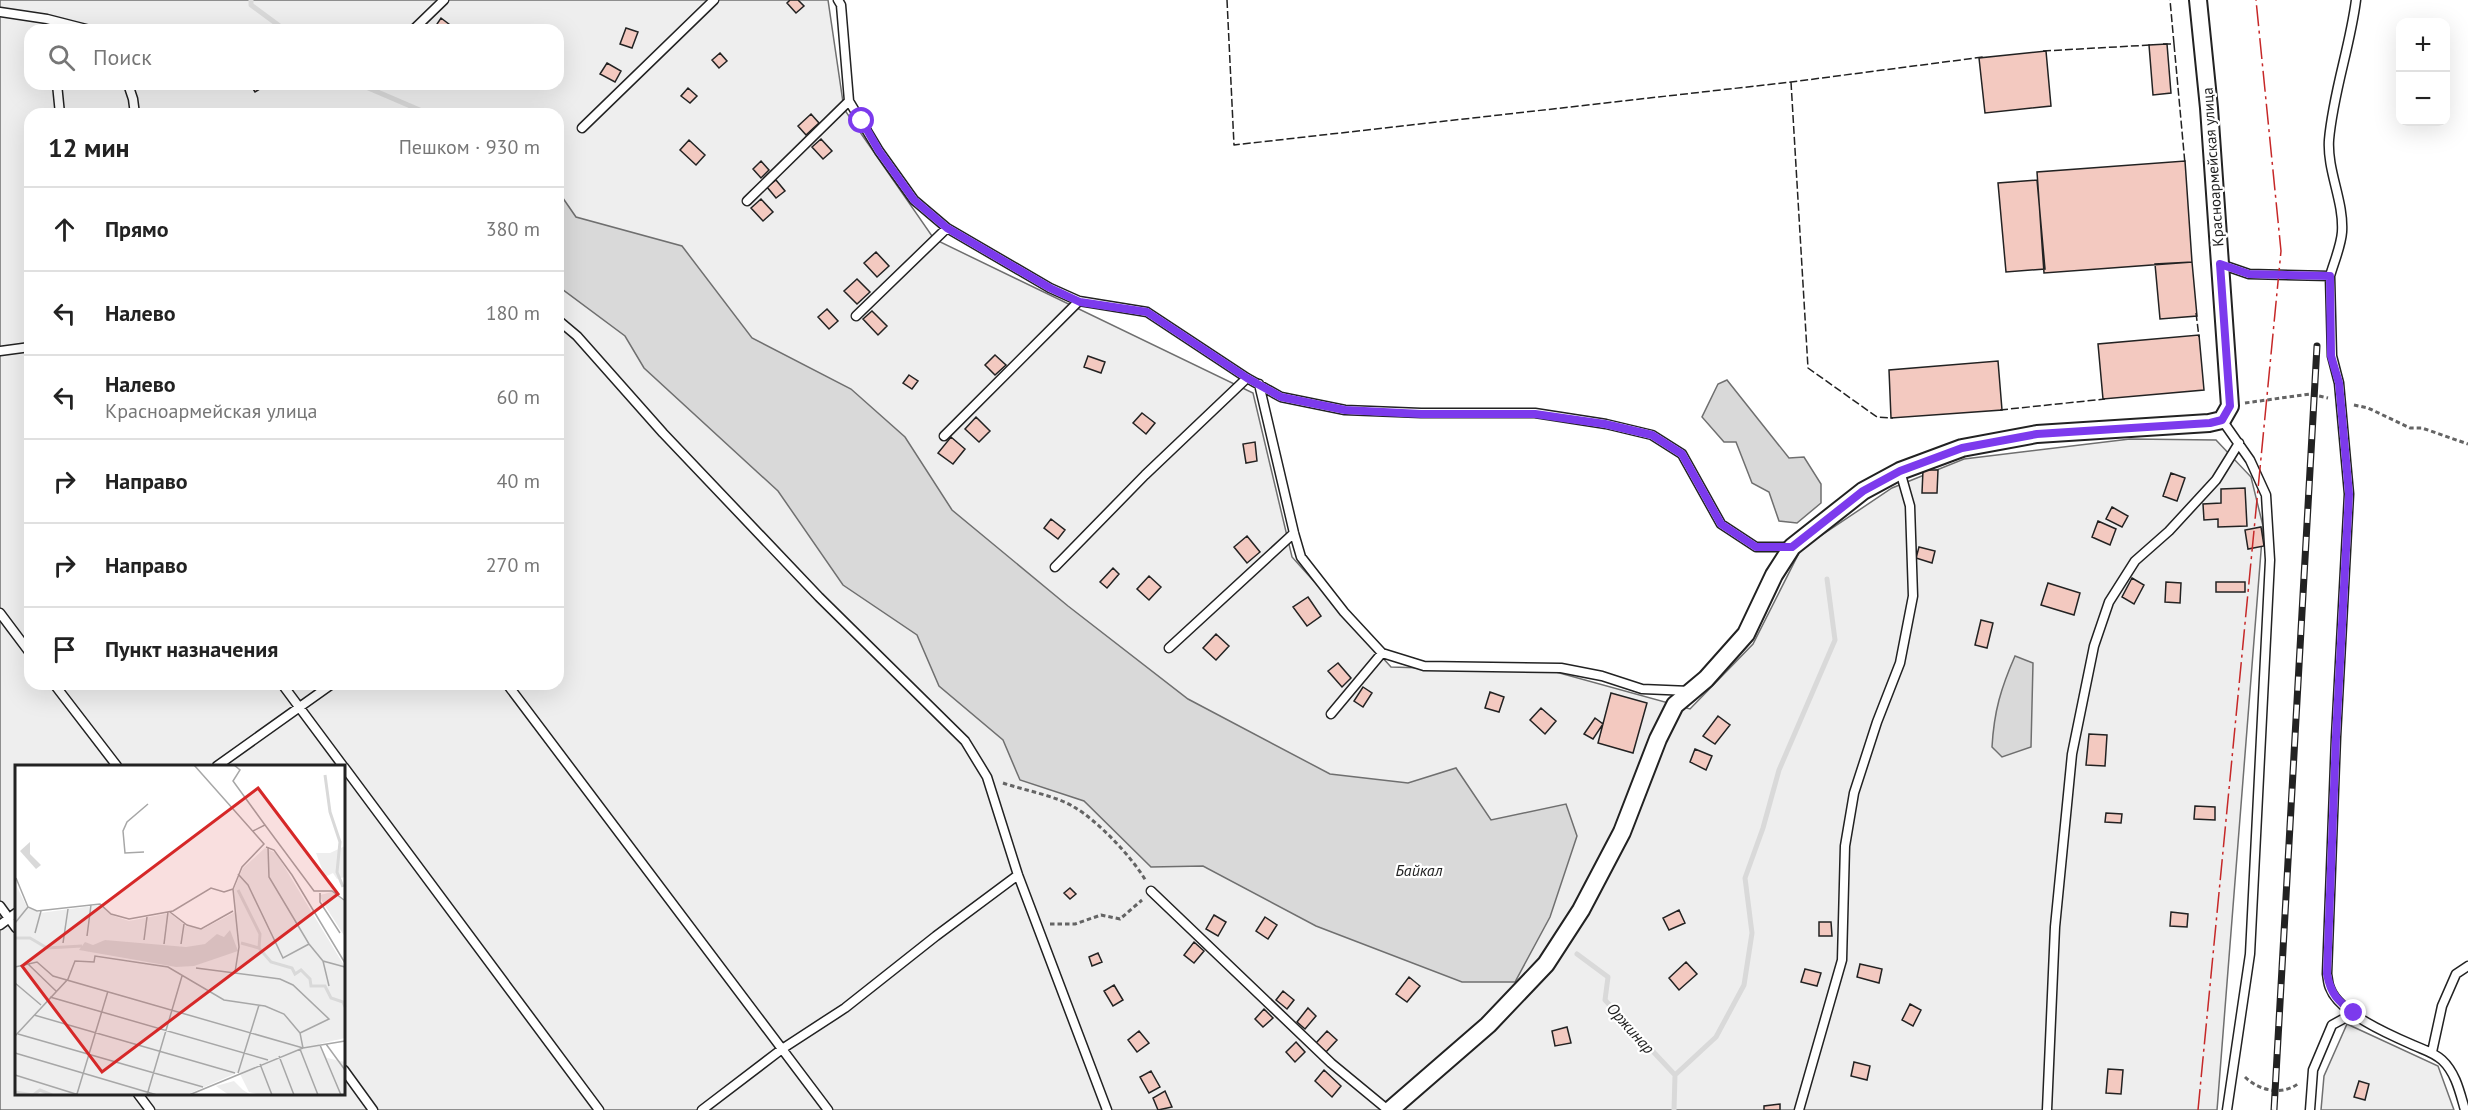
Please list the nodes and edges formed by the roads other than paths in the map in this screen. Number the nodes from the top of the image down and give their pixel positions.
1 (444, 0) edge
2 (714, 0) edge
3 (838, 0) edge
4 (2198, 0) edge
5 (2356, 0) edge
6 (0, 12) edge
7 (47, 19) junction
8 (48, 24) edge
9 (67, 24) edge
10 (419, 24) edge
11 (58, 90) edge
12 (130, 90) edge
13 (849, 101) junction
14 (59, 108) edge
15 (134, 108) edge
16 (582, 128) dead end
17 (747, 201) dead end
18 (947, 228) junction
19 (2220, 264) junction
20 (2330, 276) junction
21 (1080, 302) junction
22 (856, 316) dead end
23 (564, 325) edge
24 (24, 349) edge
25 (0, 351) edge
26 (1247, 378) junction
27 (1259, 384) junction
28 (2226, 413) junction
29 (944, 436) dead end
30 (2239, 443) junction
31 (1900, 471) junction
32 (1294, 533) junction
33 (1792, 547) junction
34 (1055, 567) dead end
35 (0, 613) edge
36 (24, 645) edge
37 (1169, 648) dead end
38 (1382, 653) junction
39 (59, 690) edge
40 (286, 690) edge
41 (324, 690) edge
42 (512, 690) edge
43 (1691, 691) junction
44 (299, 708) junction
45 (1330, 714) dead end
46 (116, 765) edge
47 (218, 765) edge
48 (342, 765) edge
49 (345, 770) edge
50 (1018, 875) junction
51 (1151, 891) road end
52 (0, 906) edge
53 (13, 916) edge
54 (0, 925) edge
55 (2468, 966) edge
56 (2354, 1013) junction
57 (782, 1049) junction
58 (2432, 1052) junction
59 (345, 1071) edge
60 (139, 1095) edge
61 (150, 1110) edge
62 (373, 1110) edge
63 (599, 1110) edge
64 (702, 1110) edge
65 (828, 1110) edge
66 (1107, 1110) edge
67 (1389, 1110) edge
68 (1799, 1110) edge
69 (2047, 1110) edge
70 (2227, 1110) edge
71 (2310, 1110) edge
72 (2465, 1110) edge

1 - 10 lane
2 - 16 lane
3 - 13 lane
4 - 19 street, Красноармейская улица
5 - 20 lane
6 - 7 lane
7 - 8 lane
7 - 9 lane
11 - 14 lane
12 - 15 lane
13 - 17 lane
13 - 18 lane
18 - 21 lane
18 - 22 lane
19 - 20 lane
19 - 28 street, Красноармейская улица
20 - 56 lane
21 - 26 lane
21 - 29 lane
23 - 50 lane
24 - 25 lane
26 - 27 lane
26 - 34 lane
27 - 32 lane
27 - 33 lane
28 - 30 lane
28 - 31 street
30 - 69 lane
30 - 70 lane
31 - 33 street
31 - 68 lane
32 - 37 lane
32 - 38 lane
33 - 43 street
35 - 36 lane
38 - 43 lane
38 - 45 lane
39 - 46 lane
40 - 44 lane
41 - 44 lane
42 - 57 lane
43 - 67 street
44 - 47 lane
44 - 48 lane
49 - 63 lane
50 - 57 lane
50 - 66 lane
51 - 67 lane
52 - 53 lane
53 - 54 lane
55 - 58 lane
56 - 58 lane
56 - 71 lane
57 - 64 lane
57 - 65 lane
58 - 72 lane
59 - 62 lane
60 - 61 lane

